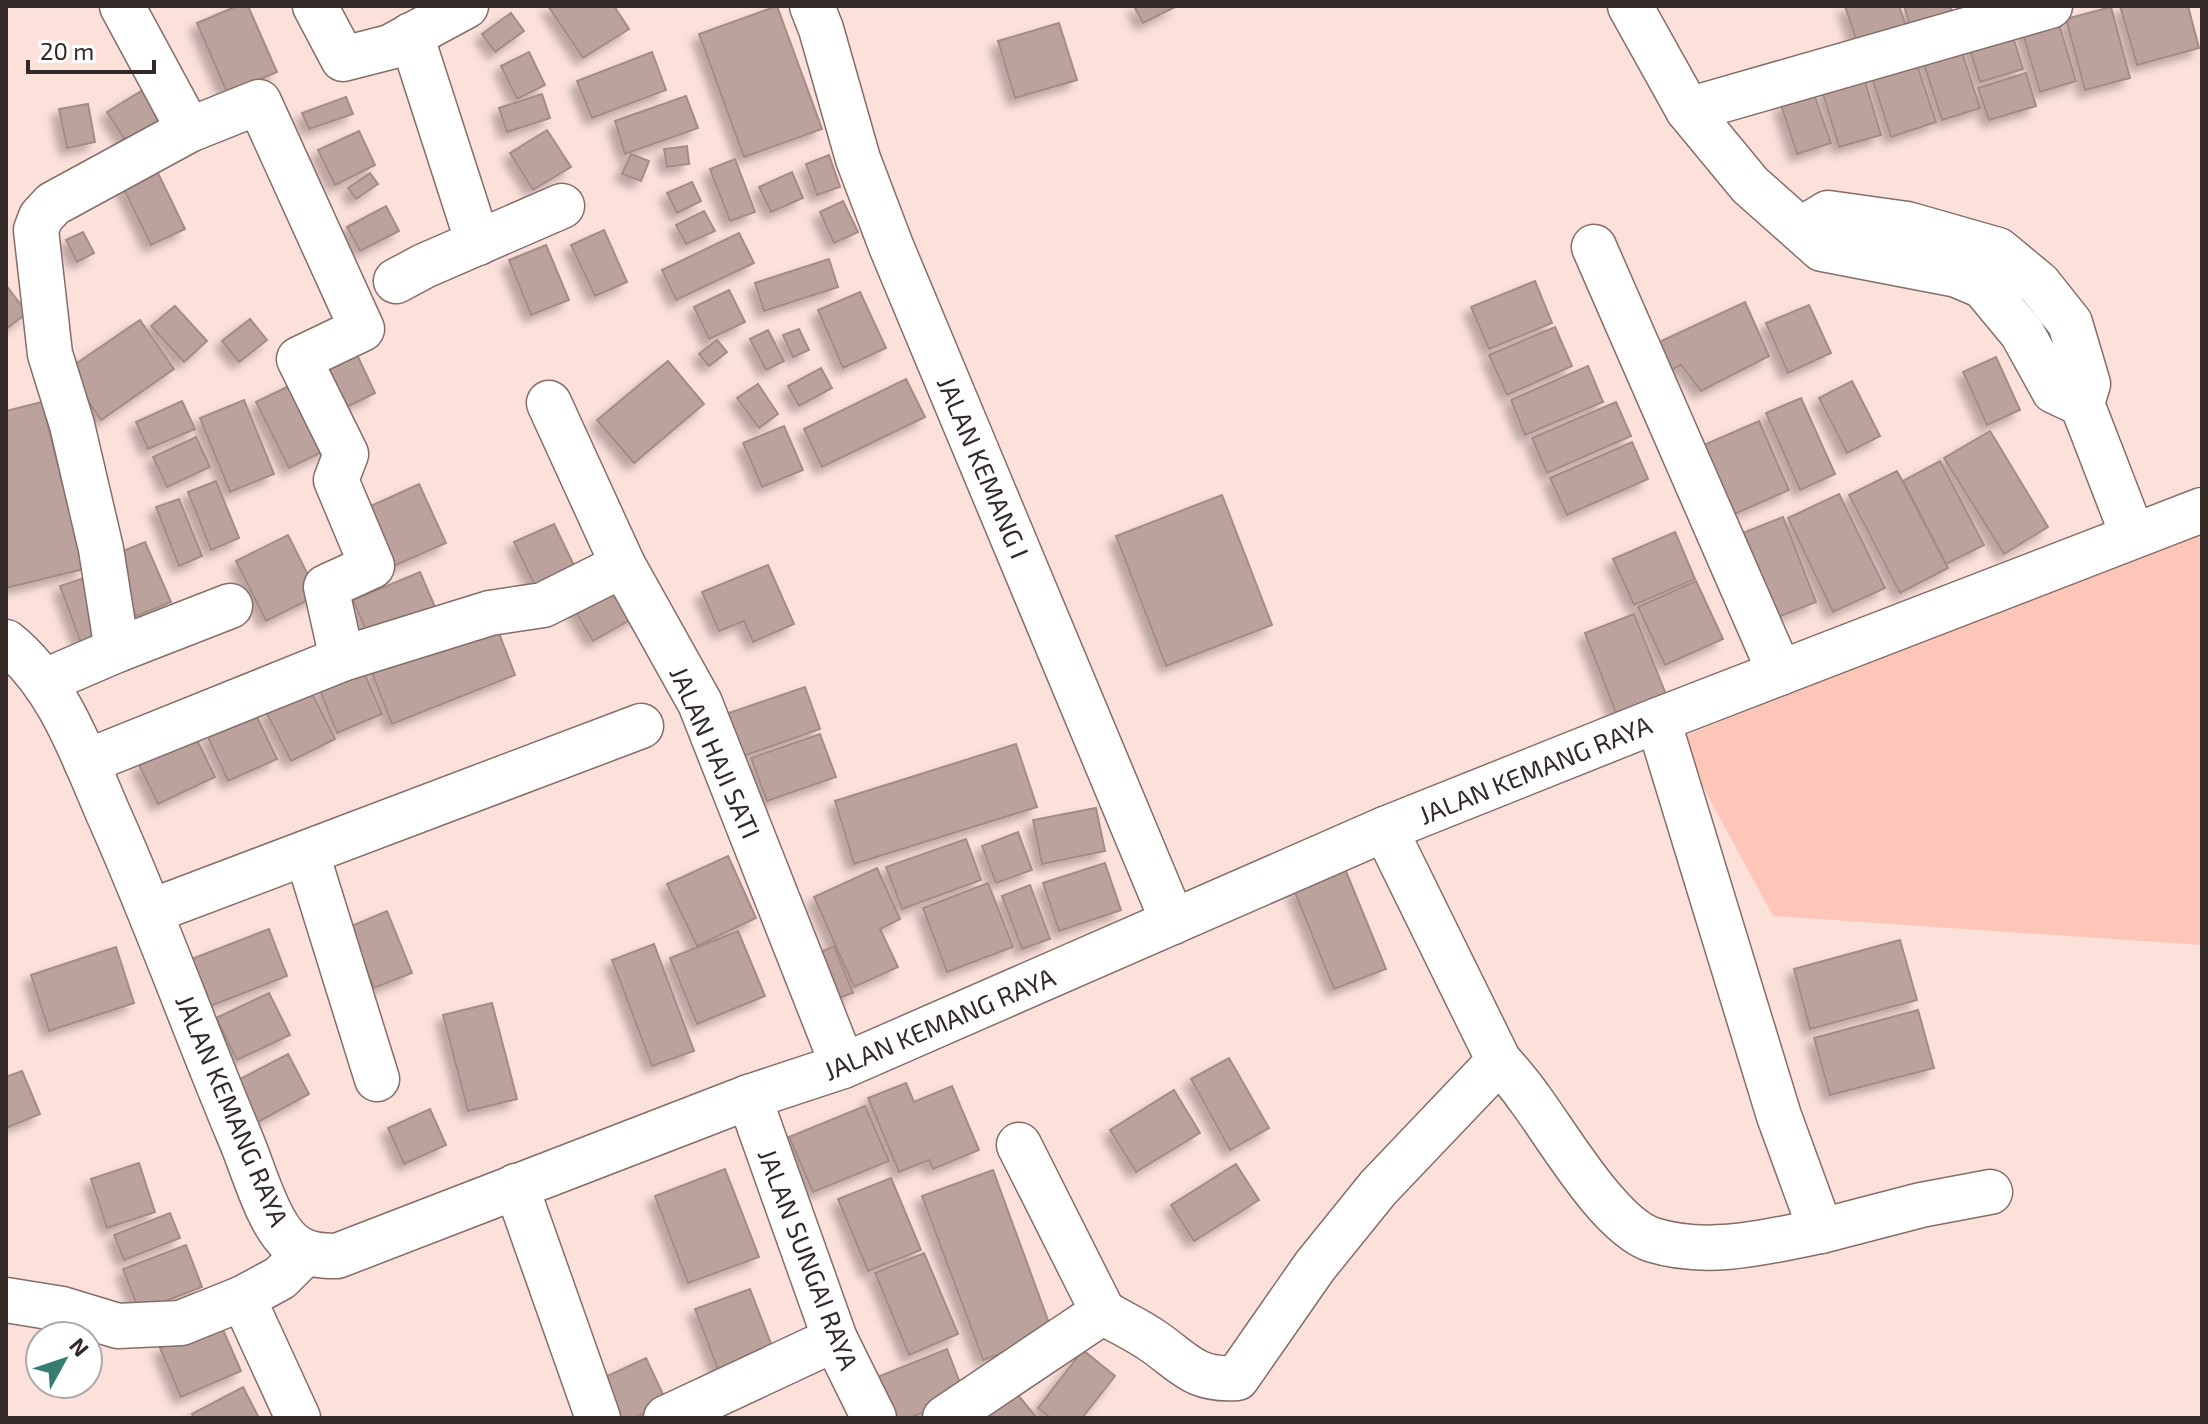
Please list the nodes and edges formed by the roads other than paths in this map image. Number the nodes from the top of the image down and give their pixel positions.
1 (122, 6) edge
2 (315, 6) edge
3 (466, 6) edge
4 (812, 6) edge
5 (1630, 6) edge
6 (2050, 6) edge
7 (411, 35) junction
8 (1688, 110) junction
9 (189, 130) junction
10 (562, 206) dead end
11 (478, 243) junction
12 (1594, 247) dead end
13 (396, 281) dead end
14 (549, 403) dead end
15 (2202, 510) edge
16 (2133, 536) junction
17 (623, 565) junction
18 (230, 606) dead end
19 (6, 642) edge
20 (117, 650) junction
21 (342, 659) junction
22 (1780, 673) junction
23 (45, 681) junction
24 (1658, 720) junction
25 (641, 726) dead end
26 (86, 762) junction
27 (1385, 829) junction
28 (307, 854) junction
29 (152, 911) junction
30 (1173, 922) junction
31 (1499, 1061) junction
32 (843, 1066) junction
33 (377, 1079) dead end
34 (749, 1097) junction
35 (1019, 1145) dead end
36 (516, 1186) junction
37 (1990, 1192) dead end
38 (1821, 1231) junction
39 (306, 1252) junction
40 (243, 1298) junction
41 (6, 1300) edge
42 (1103, 1312) junction
43 (835, 1339) junction
44 (298, 1418) edge
45 (598, 1418) edge
46 (666, 1418) edge
47 (874, 1418) edge
48 (945, 1418) edge

1 - 9 street
2 - 7 street
3 - 7 street
4 - 30 street, JALAN KEMANG I
5 - 8 street
6 - 8 street
7 - 11 street
8 - 16 street
9 - 20 street
9 - 21 street
10 - 11 street
11 - 13 street
12 - 22 street
14 - 17 street, JALAN HAJI SATI
15 - 16 street, JALAN KEMANG RAYA
16 - 22 street, JALAN KEMANG RAYA
17 - 21 street
17 - 32 street, JALAN HAJI SATI
18 - 20 street
19 - 23 street, JALAN KEMANG RAYA
20 - 23 street
21 - 26 street
22 - 24 street, JALAN KEMANG RAYA
23 - 26 street, JALAN KEMANG RAYA
24 - 27 street, JALAN KEMANG RAYA
24 - 38 street
25 - 28 street
26 - 29 street, JALAN KEMANG RAYA
27 - 30 street, JALAN KEMANG RAYA
27 - 31 street
28 - 29 street
28 - 33 street
29 - 39 street, JALAN KEMANG RAYA
30 - 32 street, JALAN KEMANG RAYA
31 - 38 street
31 - 42 street
32 - 34 street, JALAN KEMANG RAYA
34 - 36 street, JALAN KEMANG RAYA
34 - 43 street, JALAN SUNGAI RAYA
35 - 42 street
36 - 39 street, JALAN KEMANG RAYA
36 - 45 street
37 - 38 street
39 - 40 street
40 - 41 street
40 - 44 street
42 - 48 street
43 - 46 street
43 - 47 street, JALAN SUNGAI RAYA

